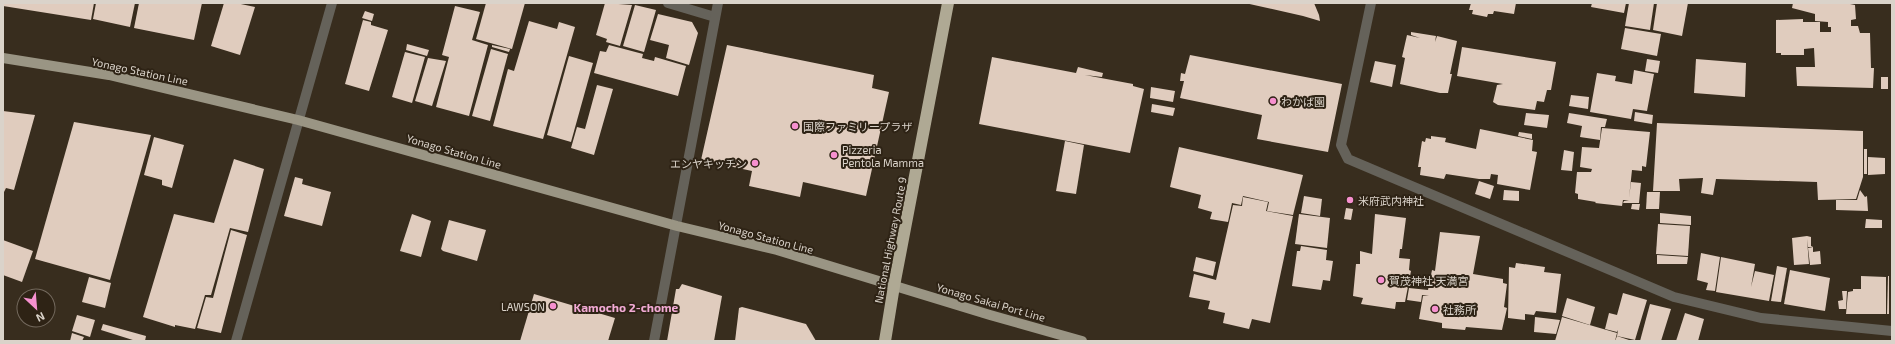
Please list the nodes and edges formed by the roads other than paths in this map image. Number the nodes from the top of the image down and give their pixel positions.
1 (332, 3) edge
2 (668, 3) edge
3 (718, 3) edge
4 (948, 3) edge
5 (1371, 3) edge
6 (715, 17) junction
7 (3, 58) edge
8 (298, 120) junction
9 (677, 226) junction
10 (894, 286) junction
11 (1892, 331) edge
12 (236, 341) edge
13 (654, 341) edge
14 (885, 341) edge
15 (1082, 341) edge

1 - 8 street
2 - 6 street
3 - 6 street
4 - 10 highway, National Highway Route 9
5 - 11 street
6 - 9 street
7 - 8 main road, Yonago Station Line
8 - 9 main road, Yonago Station Line
8 - 12 street
9 - 10 main road, Yonago Station Line
9 - 13 street
10 - 14 highway, National Highway Route 9
10 - 15 main road, Yonago Sakai Port Line

